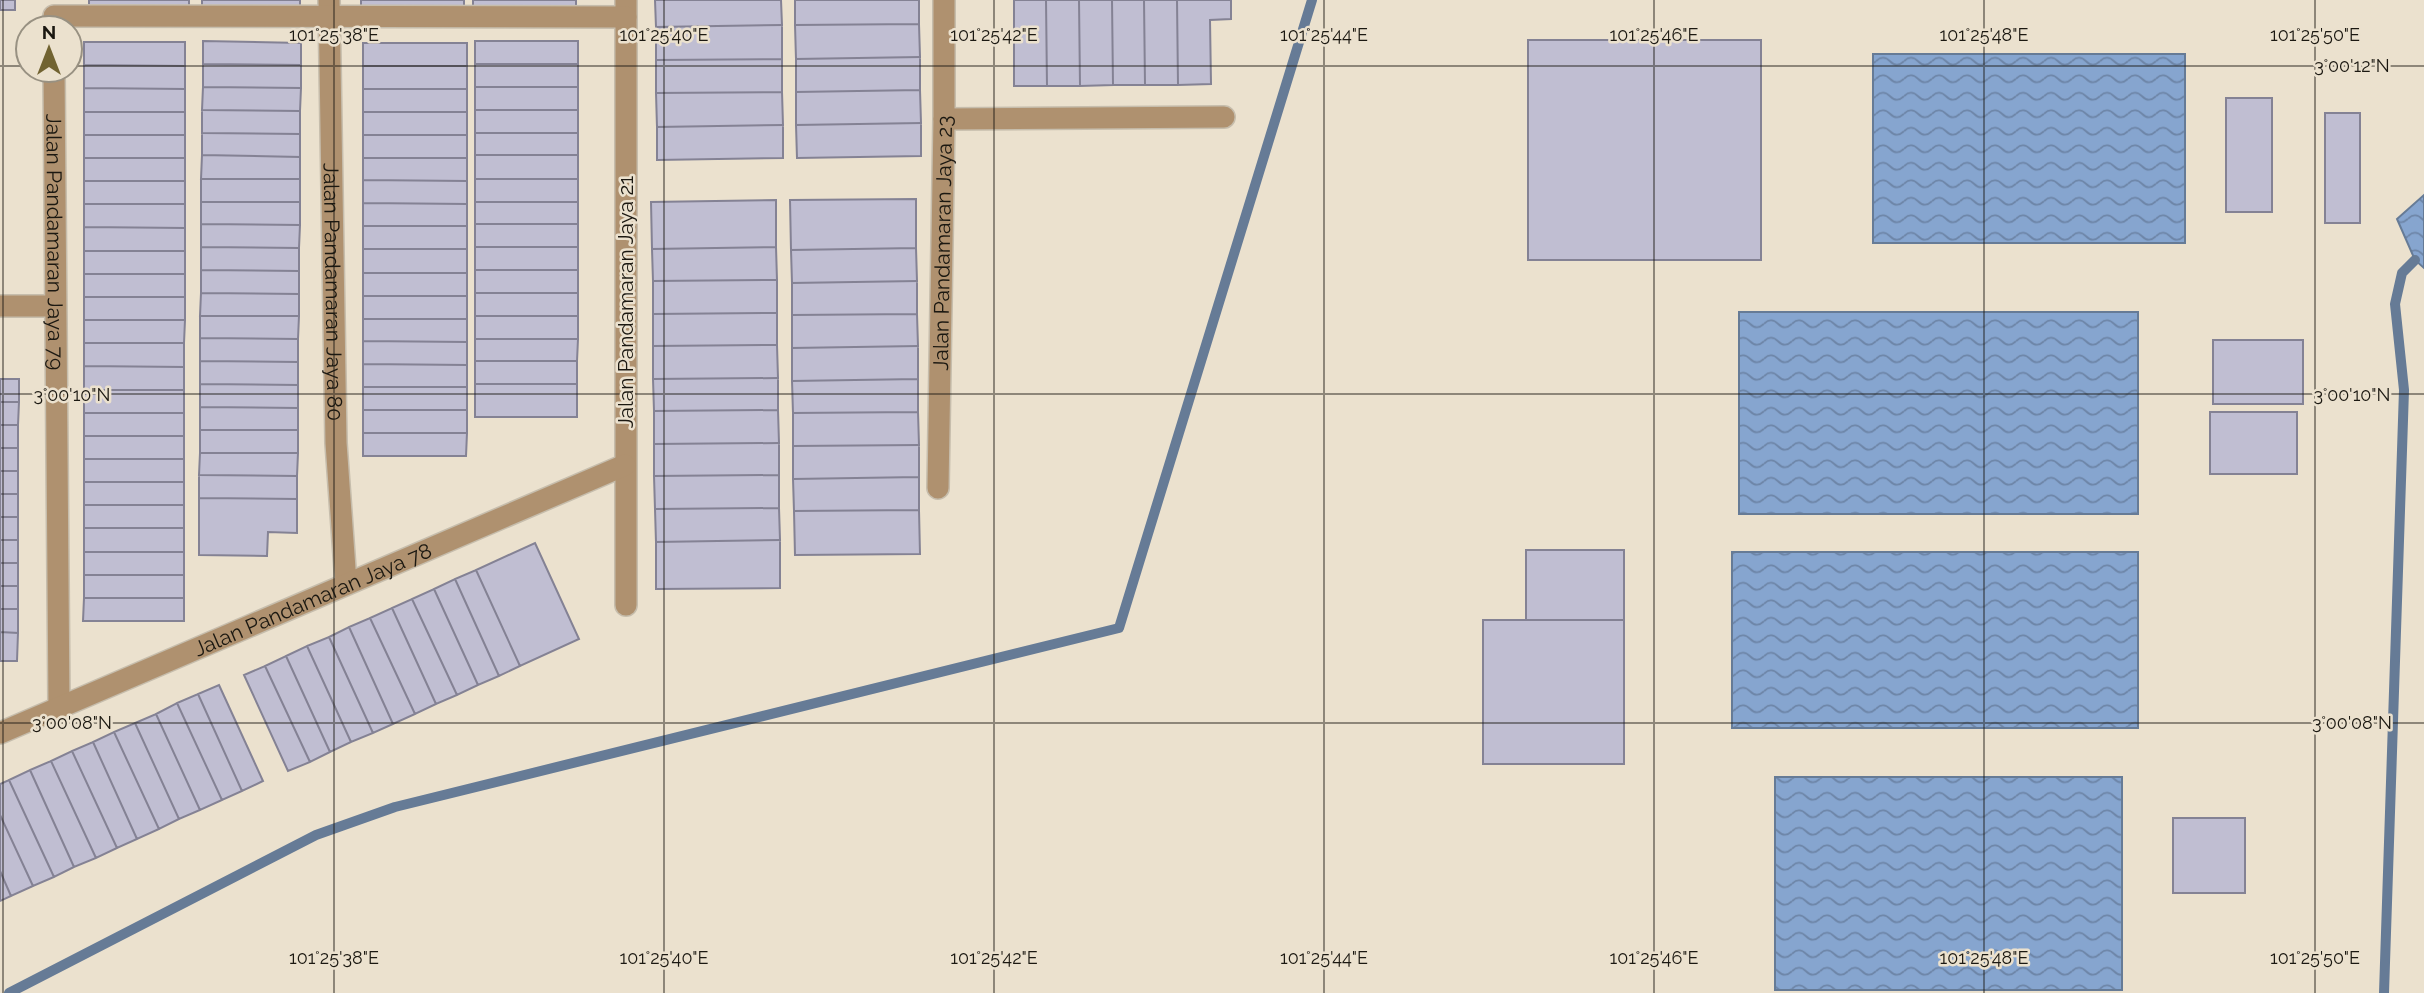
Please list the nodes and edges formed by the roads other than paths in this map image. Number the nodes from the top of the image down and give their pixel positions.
1 (943, 0) edge
2 (329, 8) edge
3 (626, 8) edge
4 (84, 14) edge
5 (54, 84) edge
6 (1224, 117) dead end
7 (944, 119) junction
8 (0, 306) edge
9 (55, 306) junction
10 (625, 465) junction
11 (938, 488) dead end
12 (346, 583) junction
13 (626, 605) dead end
14 (60, 707) junction
15 (0, 733) edge

1 - 7 street, Jalan Pandamaran Jaya 23
2 - 3 street
2 - 4 street
2 - 12 street, Jalan Pandamaran Jaya 80
3 - 10 street, Jalan Pandamaran Jaya 21
5 - 9 street, Jalan Pandamaran Jaya 79
6 - 7 street
7 - 11 street, Jalan Pandamaran Jaya 23
8 - 9 street
9 - 14 street, Jalan Pandamaran Jaya 79
10 - 12 street, Jalan Pandamaran Jaya 78
10 - 13 street, Jalan Pandamaran Jaya 21
12 - 14 street, Jalan Pandamaran Jaya 78
14 - 15 street, Jalan Pandamaran Jaya 78

